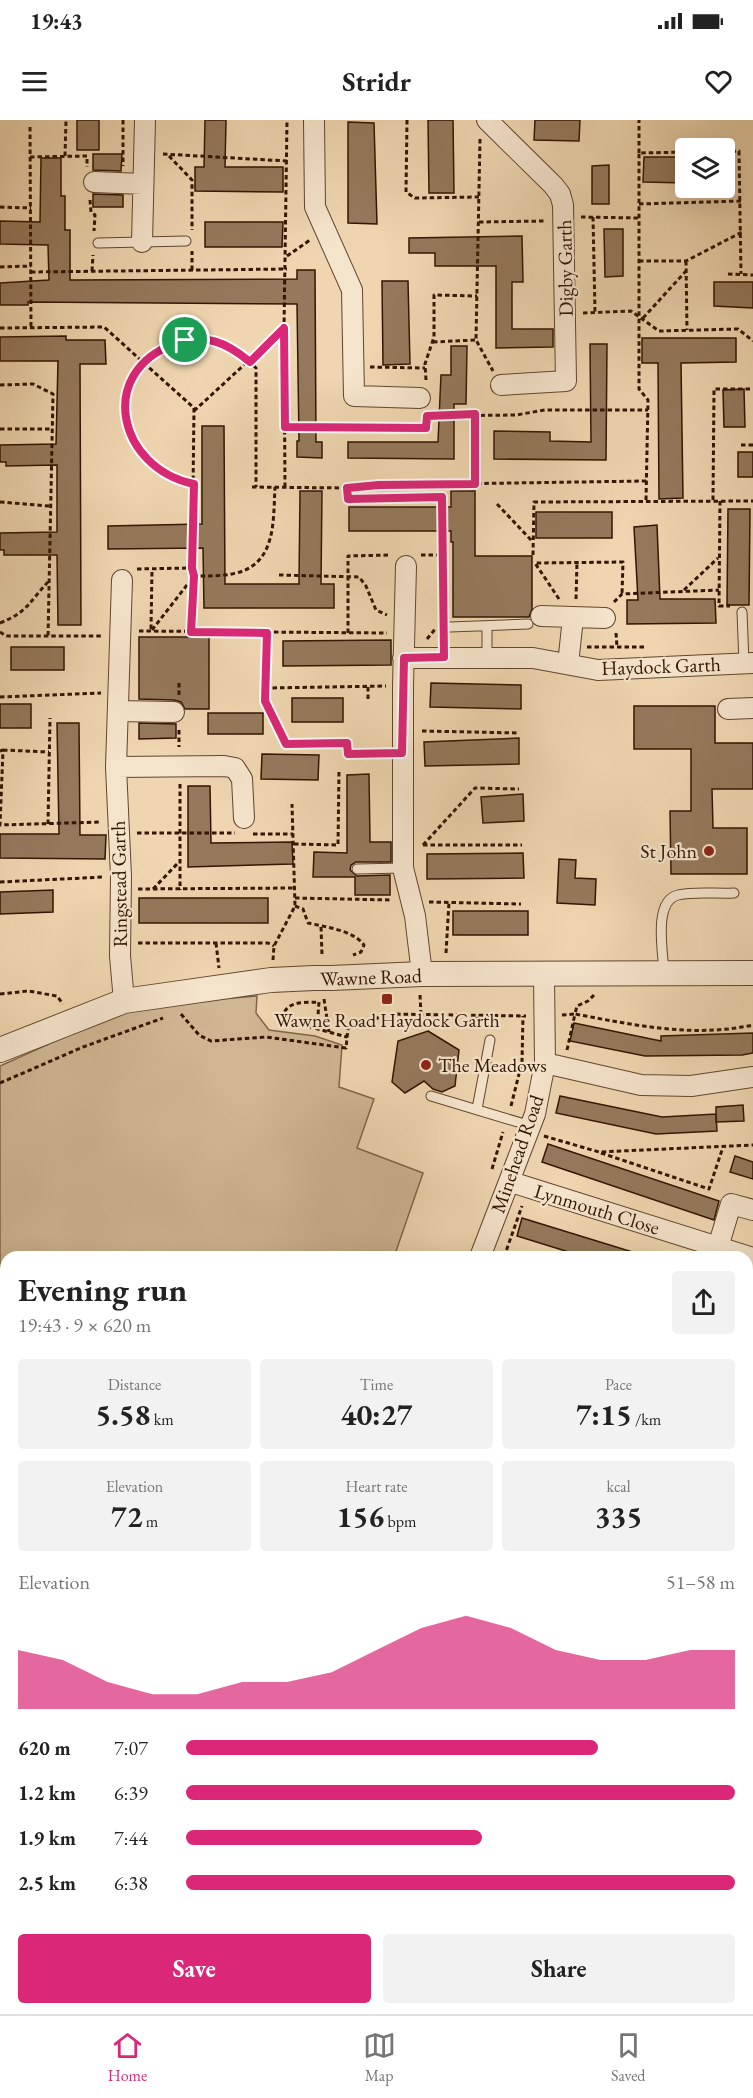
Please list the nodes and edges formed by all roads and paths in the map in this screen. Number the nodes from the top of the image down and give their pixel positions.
1 (66, 120) edge
2 (123, 120) edge
3 (145, 120) edge
4 (287, 120) edge
5 (314, 120) edge
6 (407, 120) edge
7 (639, 120) edge
8 (488, 121) edge
9 (30, 127) dead end
10 (675, 152) edge
11 (735, 152) edge
12 (639, 153) junction
13 (144, 154) junction
14 (168, 155) junction
15 (65, 156) dead end
16 (287, 161) junction
17 (94, 182) dead end
18 (123, 183) junction
19 (143, 184) junction
20 (479, 197) junction
21 (741, 201) junction
22 (639, 204) junction
23 (0, 207) edge
24 (31, 208) junction
25 (593, 217) junction
26 (639, 218) junction
27 (565, 219) junction
28 (479, 222) junction
29 (325, 230) junction
30 (192, 232) dead end
31 (742, 232) junction
32 (142, 242) junction
33 (189, 242) joint
34 (98, 243) dead end
35 (287, 256) junction
36 (639, 261) junction
37 (686, 261) junction
38 (31, 266) junction
39 (0, 267) edge
40 (287, 269) junction
41 (192, 270) junction
42 (31, 272) junction
43 (686, 272) junction
44 (728, 274) dead end
45 (741, 274) junction
46 (753, 275) edge
47 (477, 296) junction
48 (595, 312) junction
49 (566, 314) junction
50 (638, 315) junction
51 (643, 318) junction
52 (0, 328) edge
53 (31, 328) junction
54 (284, 328) junction
55 (687, 330) junction
56 (476, 340) junction
57 (753, 341) edge
58 (432, 342) junction
59 (143, 361) junction
60 (250, 362) junction
61 (353, 367) junction
62 (425, 368) junction
63 (0, 385) edge
64 (501, 385) joint
65 (753, 389) edge
66 (425, 402) junction
67 (648, 410) junction
68 (194, 411) junction
69 (475, 414) junction
70 (285, 427) junction
71 (0, 429) edge
72 (51, 429) junction
73 (741, 445) dead end
74 (753, 445) edge
75 (646, 481) junction
76 (194, 484) junction
77 (475, 484) junction
78 (275, 487) junction
79 (285, 487) junction
80 (347, 488) junction
81 (646, 500) junction
82 (0, 501) edge
83 (713, 501) junction
84 (720, 501) junction
85 (753, 501) edge
86 (497, 504) dead end
87 (49, 506) junction
88 (533, 542) junction
89 (533, 555) dead end
90 (348, 556) dead end
91 (719, 558) junction
92 (577, 562) junction
93 (406, 566) dead end
94 (192, 568) junction
95 (152, 569) junction
96 (125, 574) joint
97 (279, 575) dead end
98 (348, 575) junction
99 (194, 576) junction
100 (49, 581) junction
101 (719, 590) junction
102 (682, 592) junction
103 (622, 594) junction
104 (559, 598) dead end
105 (730, 606) dead end
106 (574, 608) junction
107 (742, 612) dead end
108 (612, 618) junction
109 (534, 620) joint
110 (0, 623) edge
111 (404, 625) junction
112 (487, 626) junction
113 (450, 627) dead end
114 (151, 631) junction
115 (0, 632) edge
116 (191, 632) junction
117 (267, 633) junction
118 (348, 633) junction
119 (127, 634) junction
120 (48, 638) junction
121 (444, 657) junction
122 (487, 657) junction
123 (404, 658) junction
124 (749, 663) edge
125 (568, 664) junction
126 (618, 669) junction
127 (402, 686) junction
128 (368, 687) junction
129 (265, 688) junction
130 (0, 696) edge
131 (368, 700) dead end
132 (118, 702) junction
133 (753, 708) edge
134 (728, 709) dead end
135 (174, 712) dead end
136 (50, 718) dead end
137 (422, 731) dead end
138 (519, 733) dead end
139 (369, 748) dead end
140 (1, 751) edge
141 (49, 752) junction
142 (369, 753) junction
143 (402, 753) junction
144 (116, 767) junction
145 (339, 770) dead end
146 (0, 775) edge
147 (519, 789) dead end
148 (292, 804) dead end
149 (119, 822) junction
150 (48, 824) junction
151 (243, 828) junction
152 (137, 833) dead end
153 (293, 834) junction
154 (294, 844) junction
155 (522, 845) dead end
156 (180, 861) dead end
157 (403, 868) junction
158 (357, 869) dead end
159 (0, 882) edge
160 (121, 882) junction
161 (295, 888) junction
162 (153, 889) junction
163 (734, 893) dead end
164 (295, 898) junction
165 (417, 901) junction
166 (449, 902) junction
167 (521, 904) dead end
168 (295, 906) junction
169 (321, 926) junction
170 (138, 943) dead end
171 (344, 955) dead end
172 (448, 957) dead end
173 (324, 964) junction
174 (753, 973) edge
175 (664, 974) junction
176 (422, 975) junction
177 (600, 975) junction
178 (544, 976) junction
179 (0, 994) edge
180 (124, 1001) junction
181 (575, 1014) junction
182 (174, 1015) dead end
183 (523, 1016) junction
184 (167, 1017) dead end
185 (545, 1017) junction
186 (73, 1021) junction
187 (753, 1025) edge
188 (317, 1029) junction
189 (347, 1037) junction
190 (490, 1040) dead end
191 (0, 1050) edge
192 (545, 1063) junction
193 (753, 1077) edge
194 (0, 1083) edge
195 (431, 1096) dead end
196 (477, 1109) junction
197 (508, 1118) junction
198 (530, 1128) junction
199 (753, 1145) edge
200 (723, 1147) junction
201 (599, 1152) junction
202 (489, 1178) dead end
203 (511, 1182) junction
204 (753, 1210) edge
205 (718, 1247) junction
206 (482, 1251) edge
207 (731, 1251) edge

1 - 15 path
2 - 18 path
3 - 13 street
4 - 16 path
5 - 29 street
6 - 20 path
7 - 12 path
8 - 20 path
8 - 27 street, Digby Garth
9 - 24 path
10 - 12 path
11 - 21 path
12 - 22 path
13 - 14 path
13 - 19 street
14 - 16 path
14 - 30 path
16 - 35 path
17 - 18 street
18 - 19 street
19 - 32 street
20 - 28 path
21 - 22 path
21 - 31 path
22 - 26 path
23 - 24 path
24 - 38 path
25 - 26 path
25 - 27 path
25 - 48 path
26 - 36 path
27 - 28 path
27 - 49 street, Digby Garth
28 - 47 path
29 - 35 path
29 - 61 street
31 - 37 path
31 - 45 path
32 - 33 lane
32 - 34 lane
33 - 41 path
35 - 40 path
36 - 37 path
36 - 50 path
37 - 43 path
38 - 39 path
38 - 42 path
40 - 41 path
40 - 54 path
41 - 42 path
42 - 53 path
43 - 51 path
43 - 55 path
44 - 45 path
45 - 46 path
47 - 56 path
47 - 58 path
48 - 49 path
48 - 50 path
49 - 64 street, Digby Garth
50 - 51 path
50 - 67 path
51 - 55 path
52 - 53 path
53 - 59 path
54 - 60 path
54 - 70 path
55 - 57 path
56 - 58 path
56 - 64 path
58 - 62 path
59 - 60 path
59 - 68 path
59 - 76 path
60 - 68 path
60 - 78 path
61 - 62 path
61 - 66 street
62 - 66 path
63 - 72 path
65 - 83 path
66 - 69 path
66 - 70 path
67 - 69 path
67 - 75 path
68 - 76 path
69 - 77 path
70 - 79 path
71 - 72 path
72 - 87 path
73 - 74 path
75 - 77 path
75 - 81 path
76 - 94 path
77 - 80 path
78 - 79 path
78 - 99 path
79 - 80 path
80 - 121 path
81 - 83 path
81 - 88 path
82 - 87 path
83 - 84 path
84 - 85 path
84 - 91 path
86 - 88 path
87 - 100 path
88 - 89 path
90 - 98 path
91 - 101 path
91 - 102 path
92 - 103 path
92 - 104 path
92 - 106 path
93 - 111 street
94 - 95 path
94 - 99 path
95 - 96 path
95 - 114 path
96 - 119 street, Ringstead Garth
97 - 98 path
98 - 111 path
98 - 118 path
99 - 114 path
99 - 116 path
100 - 110 path
100 - 120 path
101 - 102 path
101 - 105 path
102 - 103 path
103 - 108 path
106 - 108 street
106 - 109 street
106 - 125 street
107 - 124 lane
108 - 126 path
109 - 112 lane
111 - 118 path
111 - 123 street
112 - 113 lane
112 - 122 lane
114 - 116 path
114 - 119 path
115 - 120 path
116 - 117 path
117 - 118 path
117 - 129 path
119 - 120 path
119 - 132 street, Ringstead Garth
121 - 122 street, Haydock Garth
121 - 123 street, Haydock Garth
122 - 125 street, Haydock Garth
123 - 127 street
124 - 126 street, Haydock Garth
125 - 126 street, Haydock Garth
127 - 128 path
127 - 143 street
128 - 129 path
128 - 131 path
129 - 142 path
130 - 132 path
132 - 135 street
132 - 144 street, Ringstead Garth
133 - 134 street
136 - 141 path
137 - 138 path
139 - 142 path
140 - 141 path
140 - 146 path
141 - 150 path
142 - 143 path
143 - 157 street
144 - 149 street, Ringstead Garth
144 - 151 street
145 - 154 path
146 - 150 path
147 - 155 path
148 - 153 path
149 - 150 path
149 - 160 street, Ringstead Garth
151 - 152 path
151 - 153 path
153 - 154 path
154 - 161 path
156 - 162 path
157 - 158 lane
157 - 165 street
159 - 160 path
160 - 162 path
160 - 180 street, Ringstead Garth
161 - 162 path
161 - 164 path
163 - 175 lane
164 - 165 path
164 - 168 path
165 - 166 path
165 - 176 street
166 - 167 path
166 - 172 path
168 - 169 path
168 - 170 path
169 - 171 path
169 - 173 path
173 - 176 street, Wawne Road
173 - 180 street, Wawne Road
174 - 175 street, Wawne Road
175 - 177 street, Wawne Road
176 - 178 street, Wawne Road
177 - 178 street, Wawne Road
177 - 181 path
178 - 185 street, Minehead Road
179 - 186 path
180 - 186 street, Wawne Road
181 - 185 path
181 - 187 path
182 - 189 path
183 - 185 path
183 - 189 path
183 - 197 path
184 - 194 path
185 - 192 street, Minehead Road
186 - 191 street, Wawne Road
188 - 188 path
188 - 189 path
190 - 196 lane
192 - 193 street
192 - 198 street, Minehead Road
195 - 196 lane
196 - 197 lane
197 - 198 lane
197 - 202 path
198 - 201 path
198 - 203 street, Minehead Road
199 - 200 path
200 - 201 path
200 - 201 path
203 - 205 street, Lynmouth Close
203 - 206 street, Minehead Road
204 - 205 street
205 - 207 street, Lynmouth Close

